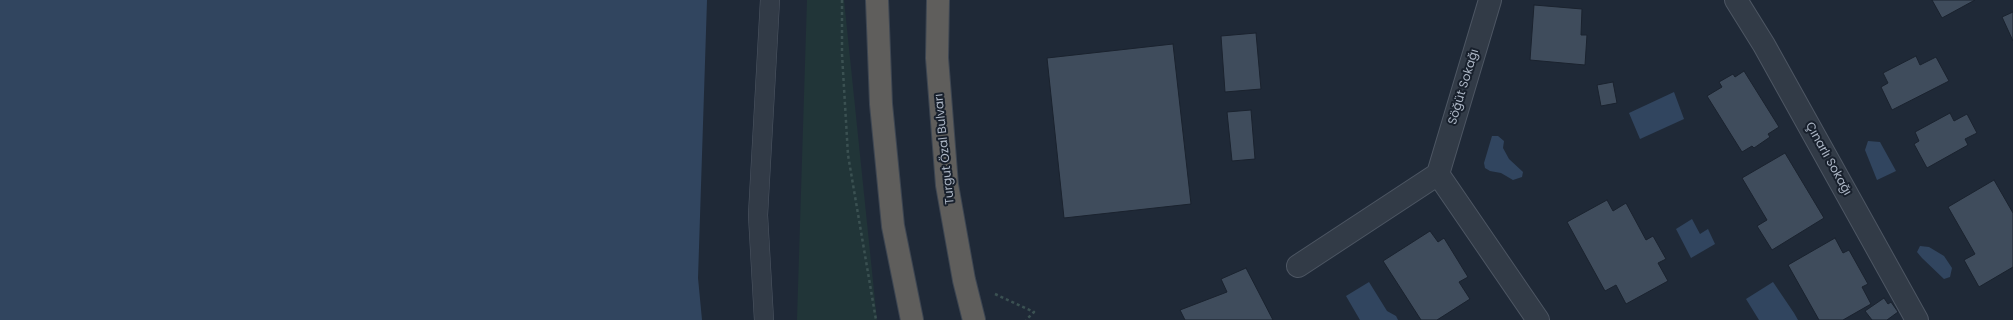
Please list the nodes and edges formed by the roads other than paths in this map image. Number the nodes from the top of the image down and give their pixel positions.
1 (770, 0) edge
2 (877, 0) edge
3 (938, 0) edge
4 (1490, 0) edge
5 (1736, 0) edge
6 (1438, 174) junction
7 (1298, 266) dead end
8 (764, 320) edge
9 (912, 320) edge
10 (974, 320) edge
11 (1538, 320) edge
12 (1917, 320) edge

1 - 8 street
2 - 9 highway
3 - 10 highway, Turgut Özal Bulvarı
4 - 6 street, Söğüt Sokağı
5 - 12 street, Çınarlı Sokağı
6 - 7 street
6 - 11 street

